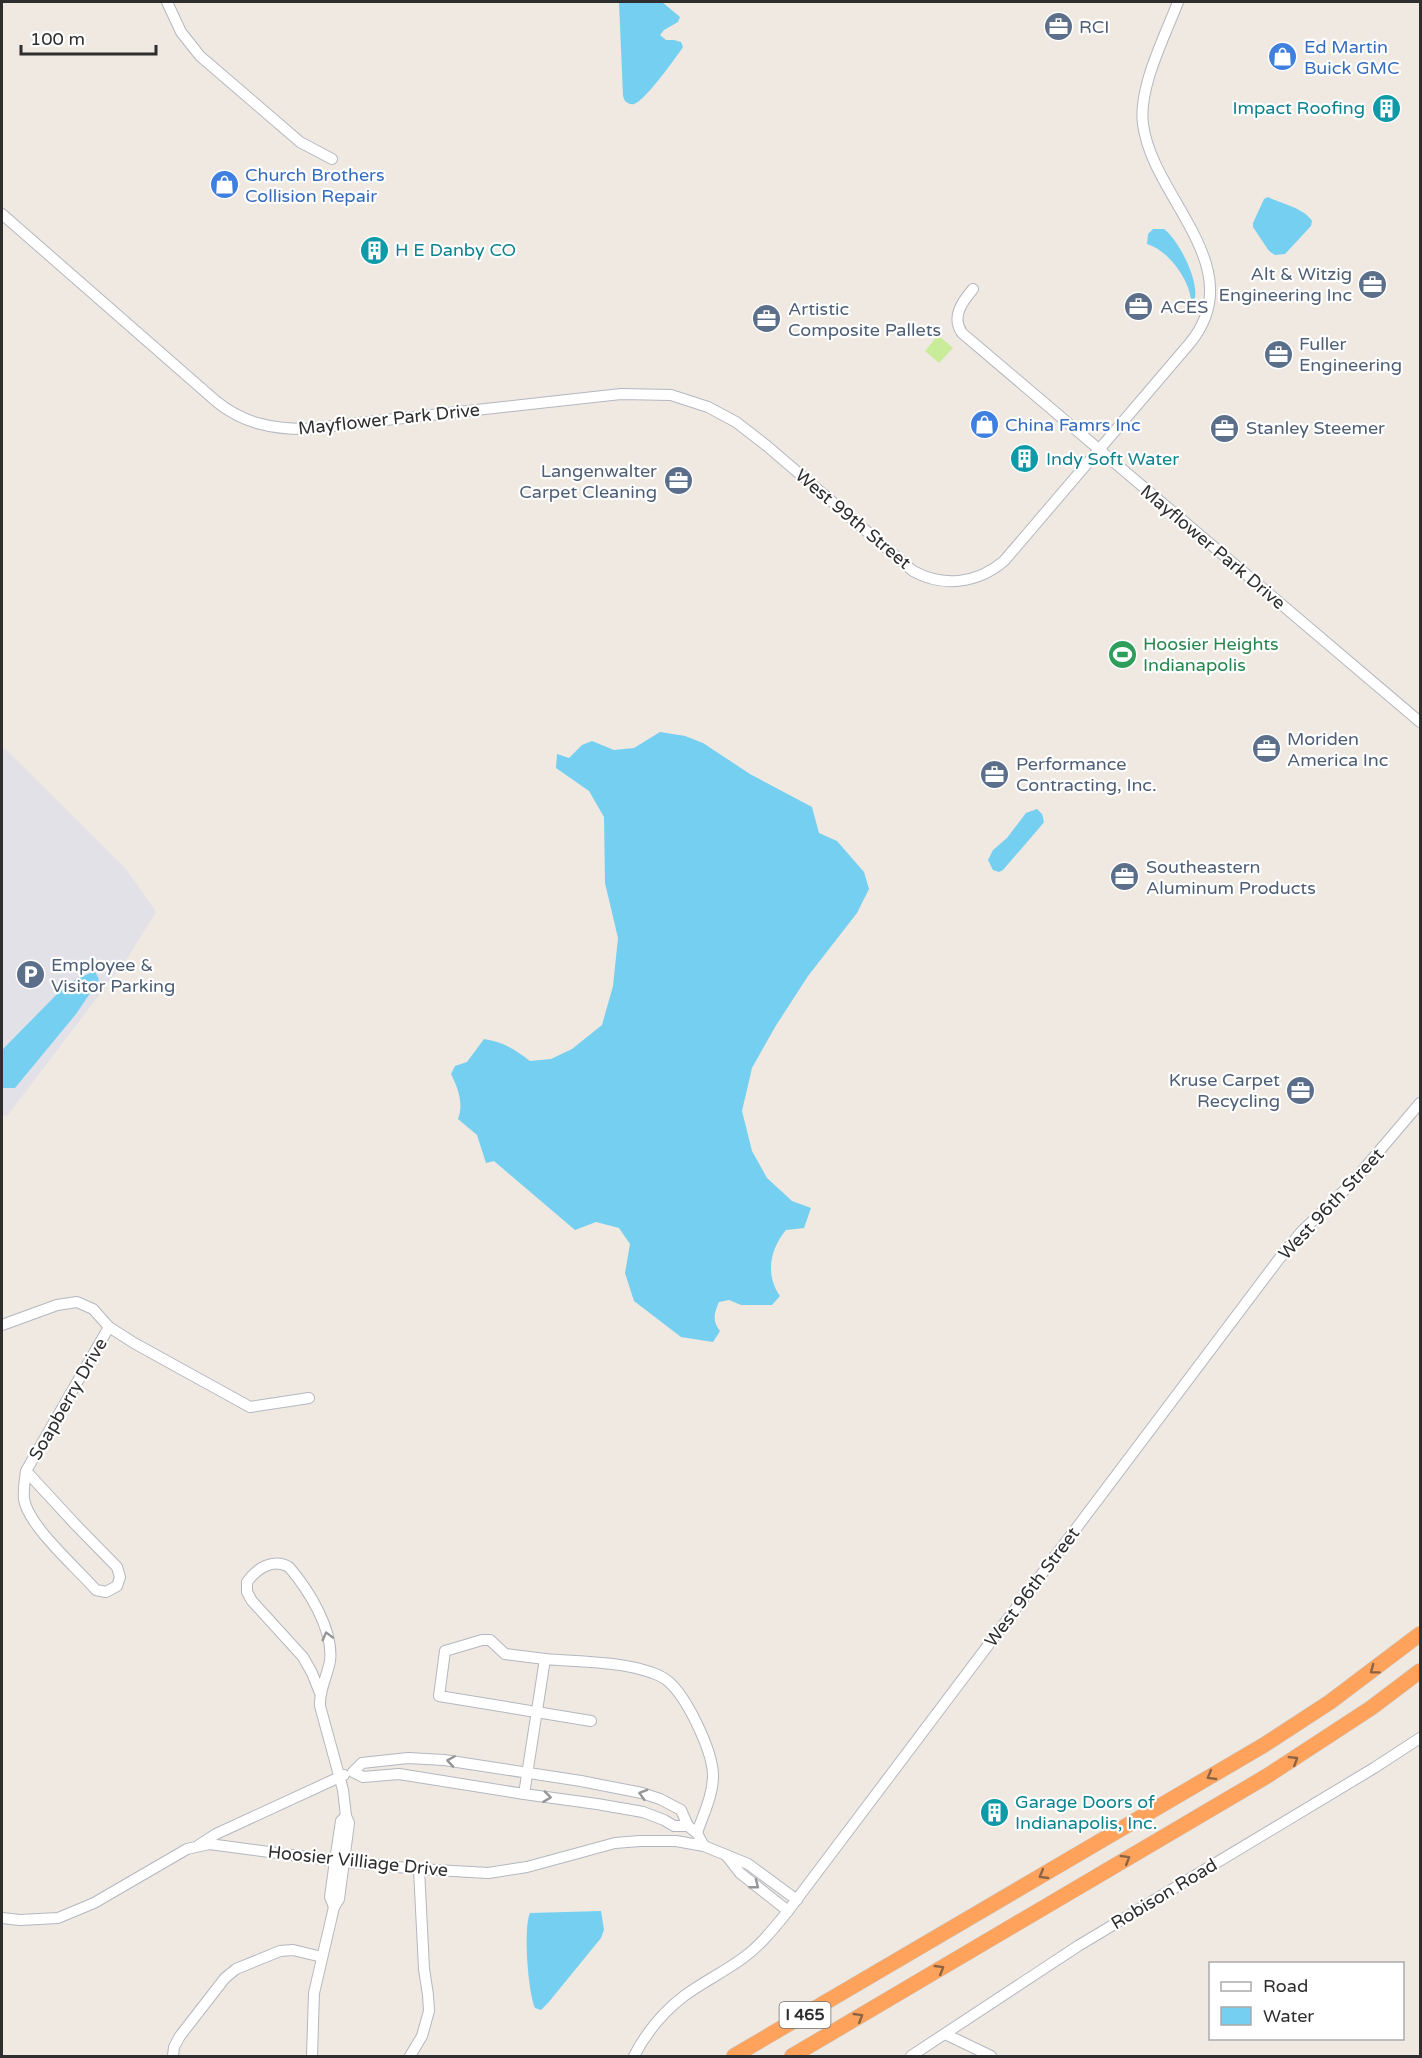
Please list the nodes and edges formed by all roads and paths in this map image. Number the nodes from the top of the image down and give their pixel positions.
1 (167, 2) edge
2 (1178, 2) edge
3 (332, 159) dead end
4 (2, 214) edge
5 (973, 289) dead end
6 (767, 446) joint
7 (1099, 450) junction
8 (1420, 722) edge
9 (1420, 1103) edge
10 (2, 1325) edge
11 (109, 1327) junction
12 (309, 1398) dead end
13 (27, 1471) junction
14 (1420, 1634) edge
15 (544, 1659) junction
16 (1420, 1671) edge
17 (320, 1693) junction
18 (537, 1712) junction
19 (591, 1720) dead end
20 (1420, 1738) edge
21 (353, 1772) junction
22 (527, 1773) junction
23 (339, 1776) junction
24 (524, 1794) junction
25 (692, 1829) junction
26 (197, 1846) junction
27 (704, 1846) junction
28 (726, 1855) junction
29 (340, 1861) junction
30 (419, 1869) junction
31 (797, 1900) junction
32 (789, 1911) junction
33 (2, 1918) edge
34 (322, 1957) junction
35 (945, 2034) junction
36 (173, 2056) edge
37 (312, 2056) edge
38 (410, 2056) edge
39 (634, 2056) edge
40 (734, 2056) edge
41 (792, 2056) edge
42 (911, 2056) edge
43 (991, 2056) edge

1 - 3 street
2 - 7 street, West 99th Street
4 - 6 street, Mayflower Park Drive
5 - 7 street, Mayflower Park Drive
6 - 7 street, West 99th Street
7 - 8 street, Mayflower Park Drive
9 - 31 street, West 96th Street
10 - 11 street
11 - 12 street
11 - 13 street, Soapberry Drive
13 - 13 street, Soapberry Drive
14 -> 40 highway, I 465
15 - 18 street
15 - 18 street
15 - 25 street
41 -> 16 highway, I 465
17 -> 17 street
17 - 23 street
18 - 19 street
18 - 22 street
20 - 35 street, Robison Road
22 -> 21 street
21 - 23 street
21 - 24 street
22 - 24 street
25 -> 22 street
23 - 26 street
23 - 29 street
24 -> 25 street
25 - 27 street
26 - 29 street, Hoosier Villiage Drive
26 - 33 street, Hoosier Villiage Drive
27 - 28 street, Hoosier Villiage Drive
27 - 30 street, Hoosier Villiage Drive
28 - 31 street, Hoosier Villiage Drive
28 -> 32 street, Hoosier Villiage Drive
29 - 30 street, Hoosier Villiage Drive
29 - 34 street
30 - 38 street
31 - 32 street, West 96th Street
32 - 39 street, West 96th Street
34 - 36 street
34 - 37 street
35 - 42 street, Robison Road
35 - 43 street

